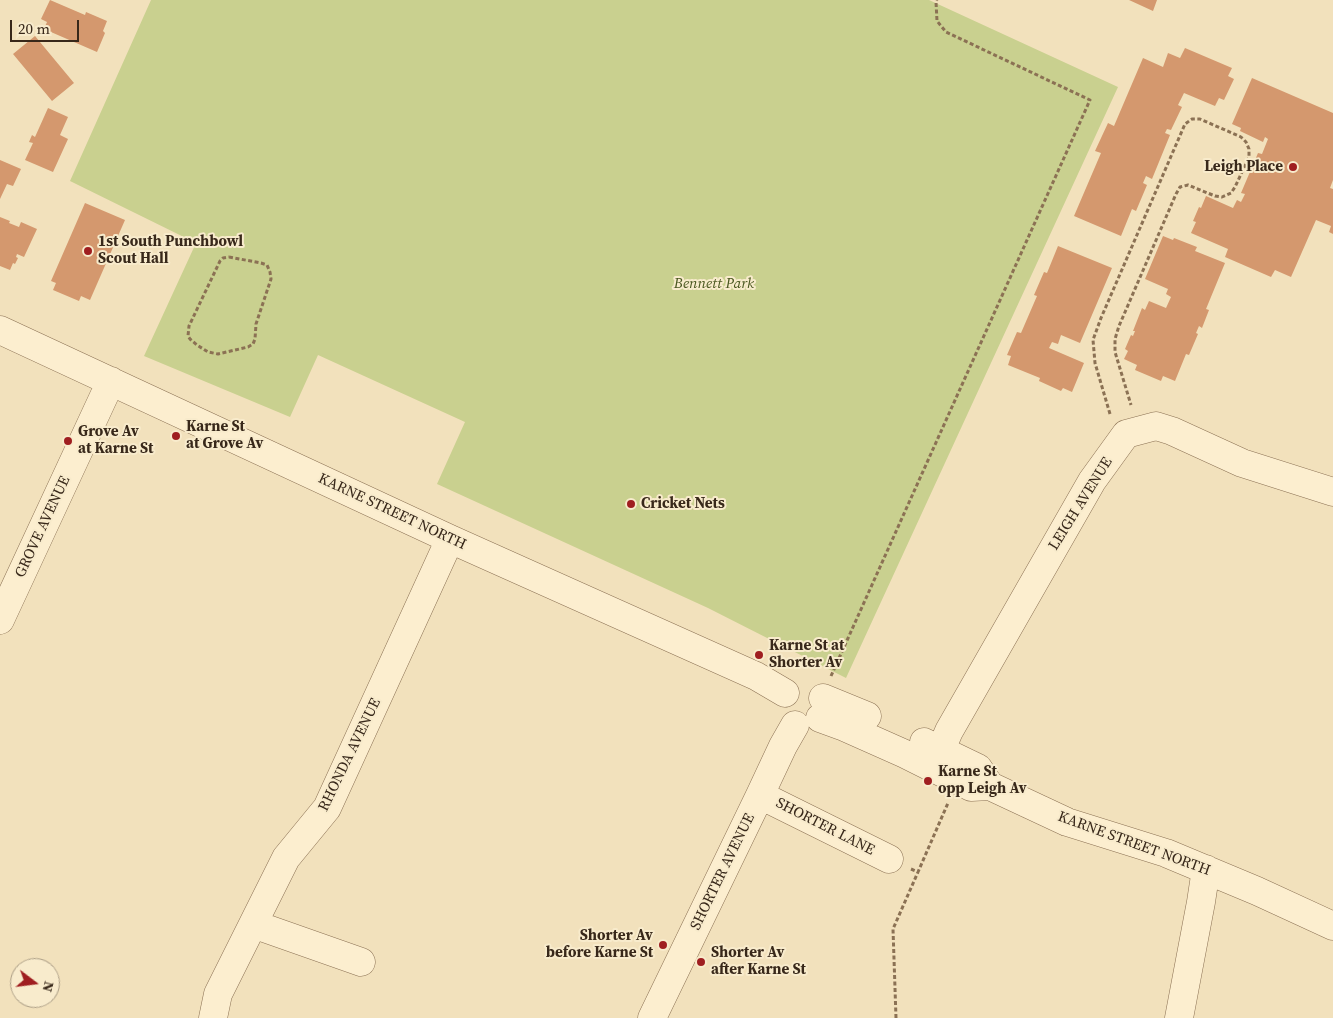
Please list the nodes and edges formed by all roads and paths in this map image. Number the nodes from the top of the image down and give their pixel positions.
1 (937, 0) edge
2 (0, 330) edge
3 (253, 344) joint
4 (111, 381) junction
5 (1131, 405) dead end
6 (1110, 414) dead end
7 (1333, 492) edge
8 (450, 539) junction
9 (0, 620) edge
10 (785, 693) junction
11 (817, 704) junction
12 (936, 759) junction
13 (760, 795) junction
14 (949, 800) dead end
15 (890, 859) joint
16 (1206, 869) junction
17 (918, 872) junction
18 (253, 924) junction
19 (1333, 926) edge
20 (361, 962) dead end
21 (213, 1018) edge
22 (652, 1018) edge
23 (896, 1018) edge
24 (1179, 1018) edge

1 - 11 path
2 - 4 street, KARNE STREET NORTH
3 - 3 path
4 - 8 street, KARNE STREET NORTH
4 - 9 street, GROVE AVENUE
5 - 6 path
7 - 12 street, LEIGH AVENUE
8 - 10 street, KARNE STREET NORTH
8 - 18 street, RHONDA AVENUE
10 - 11 street
10 - 11 street
11 - 12 street, KARNE STREET NORTH
11 - 13 street, SHORTER AVENUE
12 - 16 street, KARNE STREET NORTH
13 - 15 street, SHORTER LANE
13 - 22 street, SHORTER AVENUE
14 - 17 path
15 - 17 path
16 - 19 street, KARNE STREET NORTH
16 - 24 street
17 - 23 path
18 - 20 street
18 - 21 street, RHONDA AVENUE

